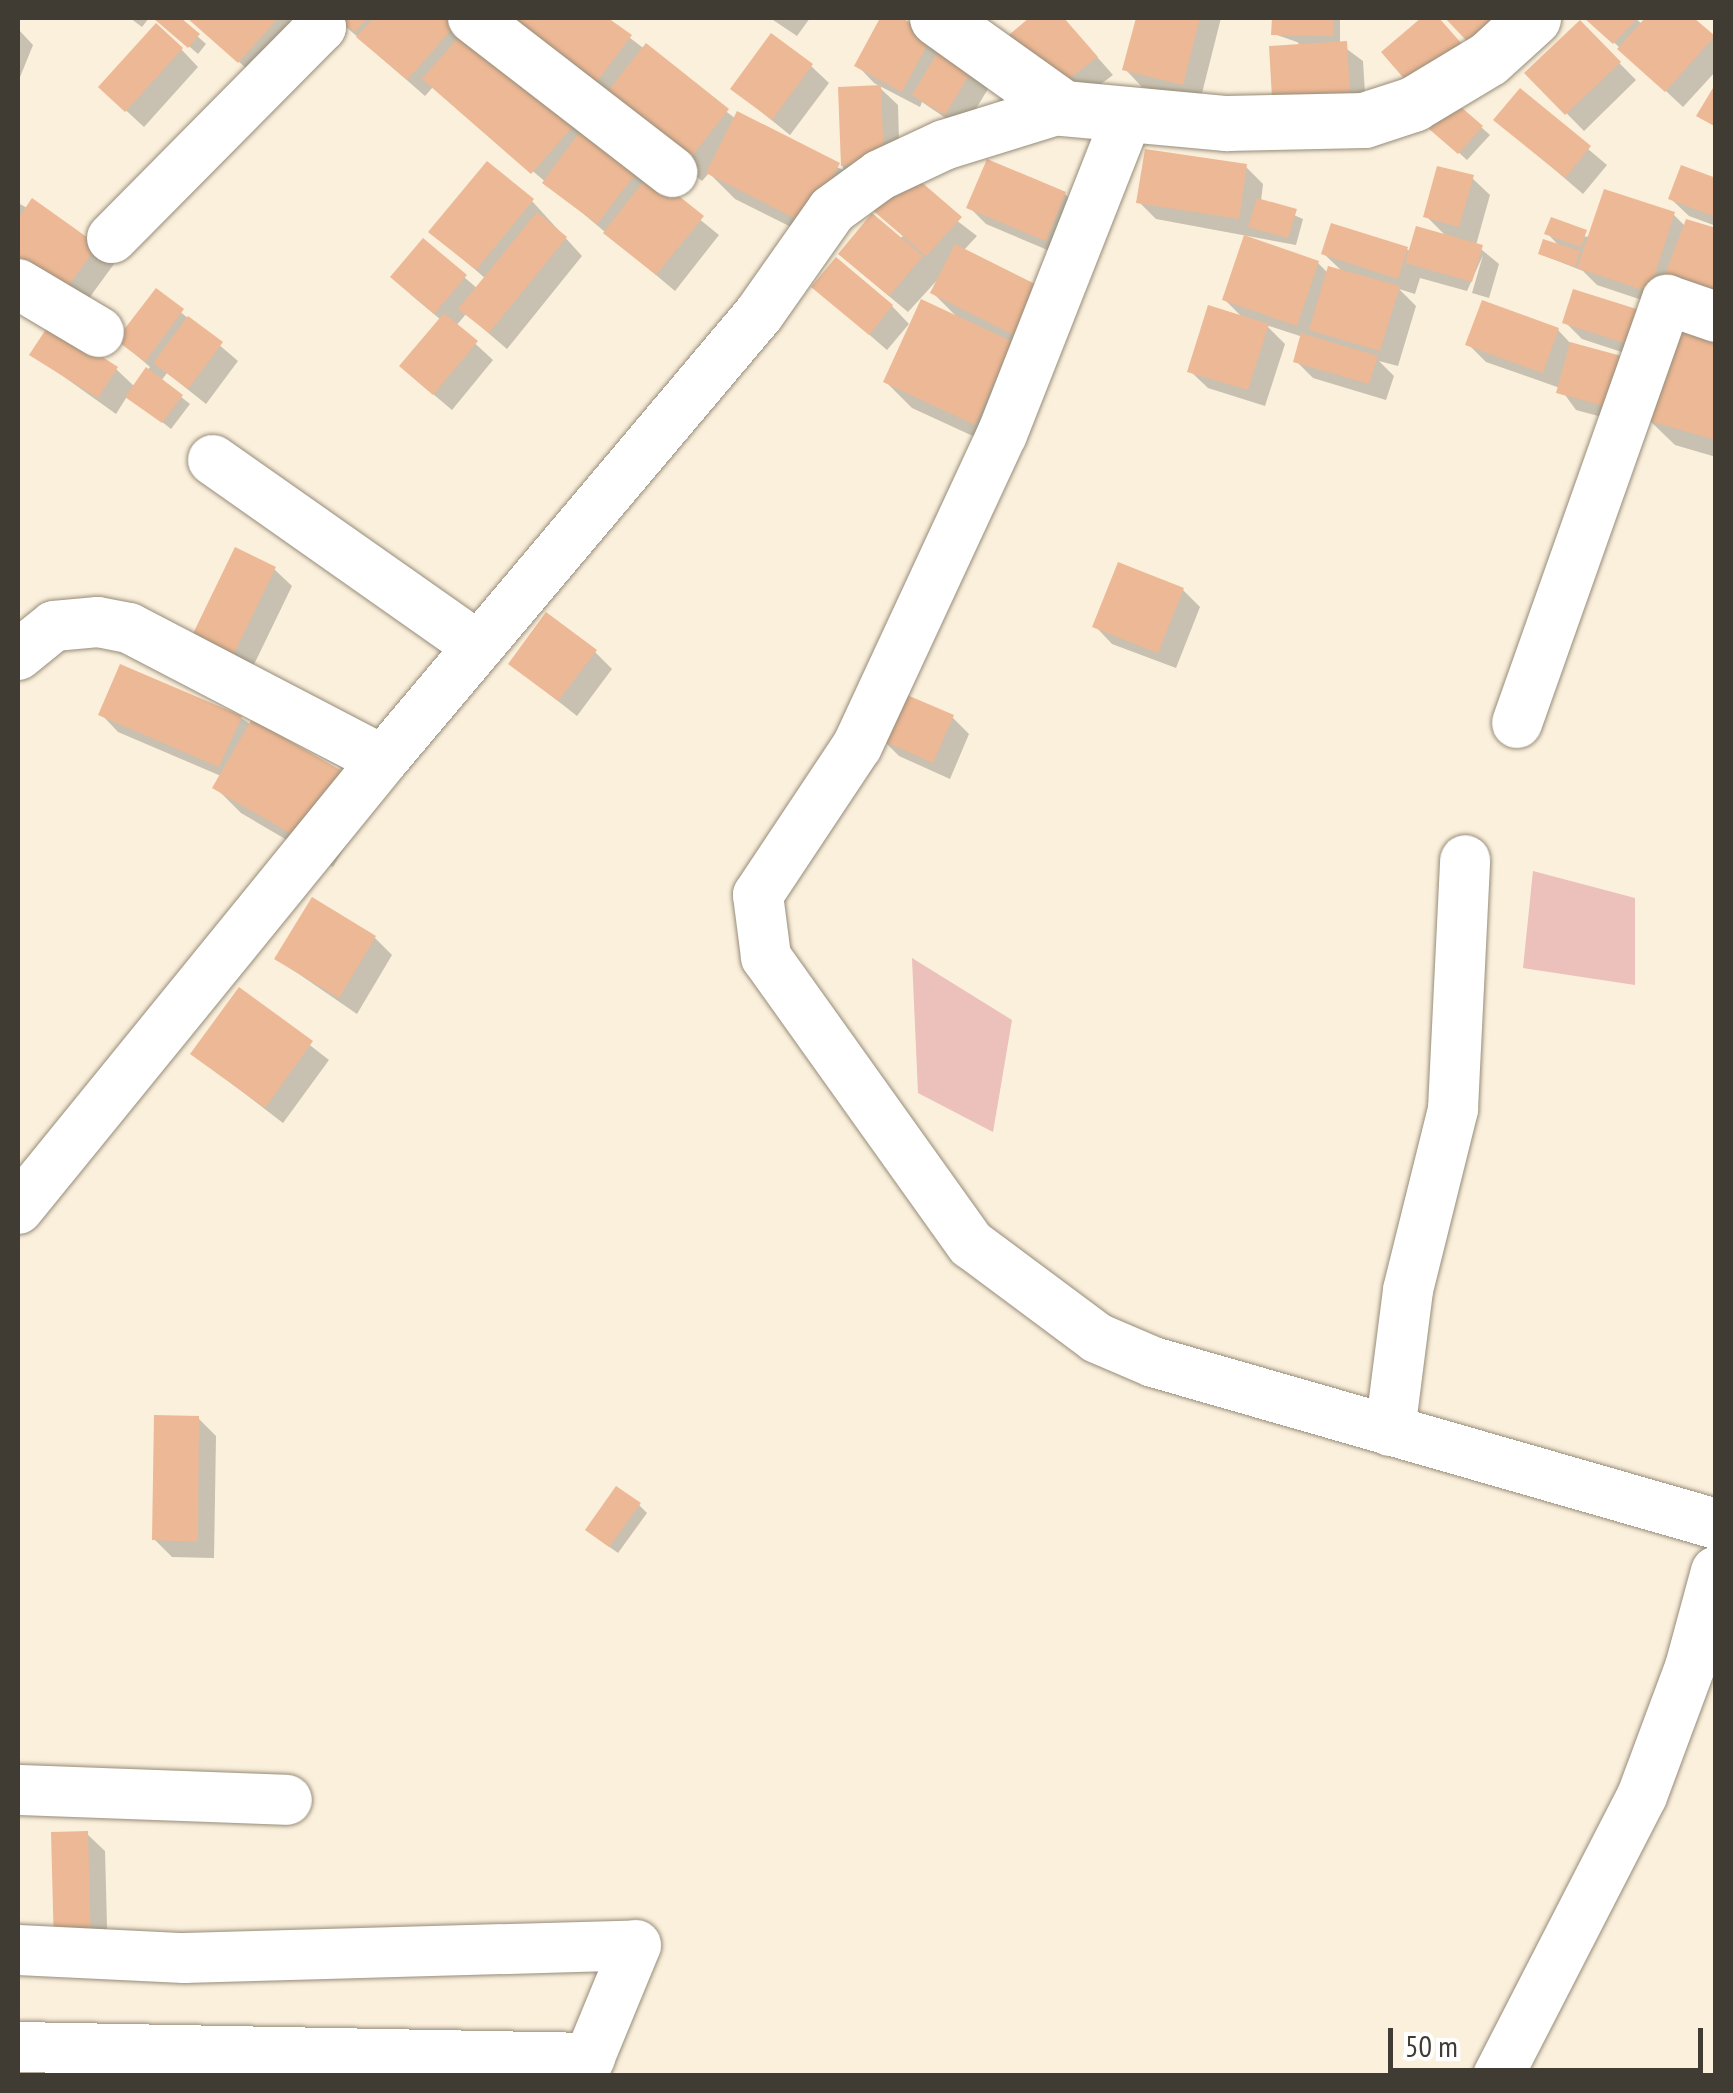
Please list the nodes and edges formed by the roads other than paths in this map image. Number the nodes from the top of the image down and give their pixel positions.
1 (319, 18) edge
2 (473, 18) edge
3 (936, 18) edge
4 (1533, 18) edge
5 (1064, 108) junction
6 (1127, 118) junction
7 (672, 172) dead end
8 (112, 238) dead end
9 (18, 284) edge
10 (1716, 318) edge
11 (100, 332) dead end
12 (213, 460) dead end
13 (478, 646) junction
14 (18, 655) edge
15 (1517, 724) dead end
16 (382, 760) junction
17 (1466, 860) dead end
18 (18, 1209) edge
19 (1390, 1431) junction
20 (1716, 1524) edge
21 (1716, 1571) edge
22 (18, 1790) edge
23 (287, 1800) dead end
24 (18, 1950) edge
25 (18, 2048) edge
26 (586, 2067) edge
27 (1498, 2076) edge

1 - 8 street
2 - 7 street
3 - 5 street
4 - 6 street
5 - 6 street
5 - 13 street
6 - 19 street
9 - 11 street
10 - 15 street
12 - 13 street
13 - 16 street
14 - 16 street
16 - 18 street
17 - 19 street
19 - 20 street
21 - 27 street
22 - 23 street
24 - 26 street
25 - 26 street

